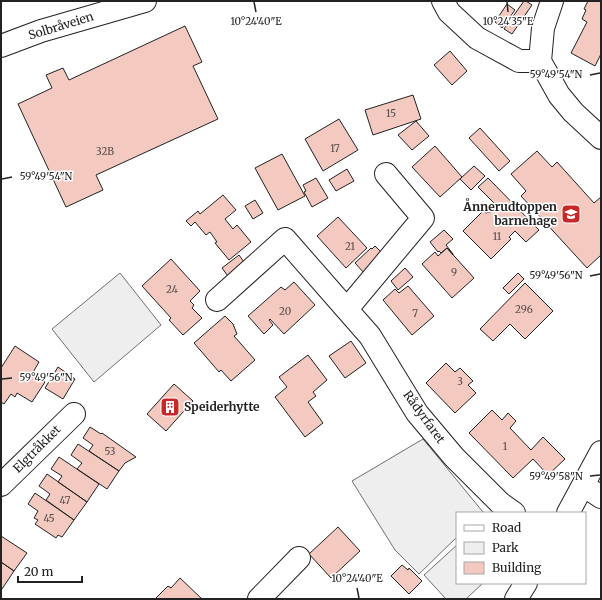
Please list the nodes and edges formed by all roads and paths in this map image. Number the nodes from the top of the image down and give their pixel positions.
1 (144, 1) edge
2 (443, 1) edge
3 (552, 1) edge
4 (1, 46) edge
5 (540, 61) junction
6 (601, 138) edge
7 (386, 174) dead end
8 (217, 300) dead end
9 (347, 309) junction
10 (74, 414) dead end
11 (601, 452) edge
12 (1, 485) edge
13 (584, 485) junction
14 (601, 497) edge
15 (513, 512) edge
16 (569, 512) edge
17 (299, 558) dead end
18 (525, 584) edge
19 (259, 599) edge
20 (516, 599) edge

1 - 4 street, Solbråveien
2 - 5 street
3 - 5 street
5 - 6 street
7 - 9 street
8 - 9 street, Rådyrfaret
9 - 15 street, Rådyrfaret
10 - 12 street, Elgtråkket
11 - 13 street
13 - 14 street
13 - 16 street
17 - 19 street
18 - 20 street

